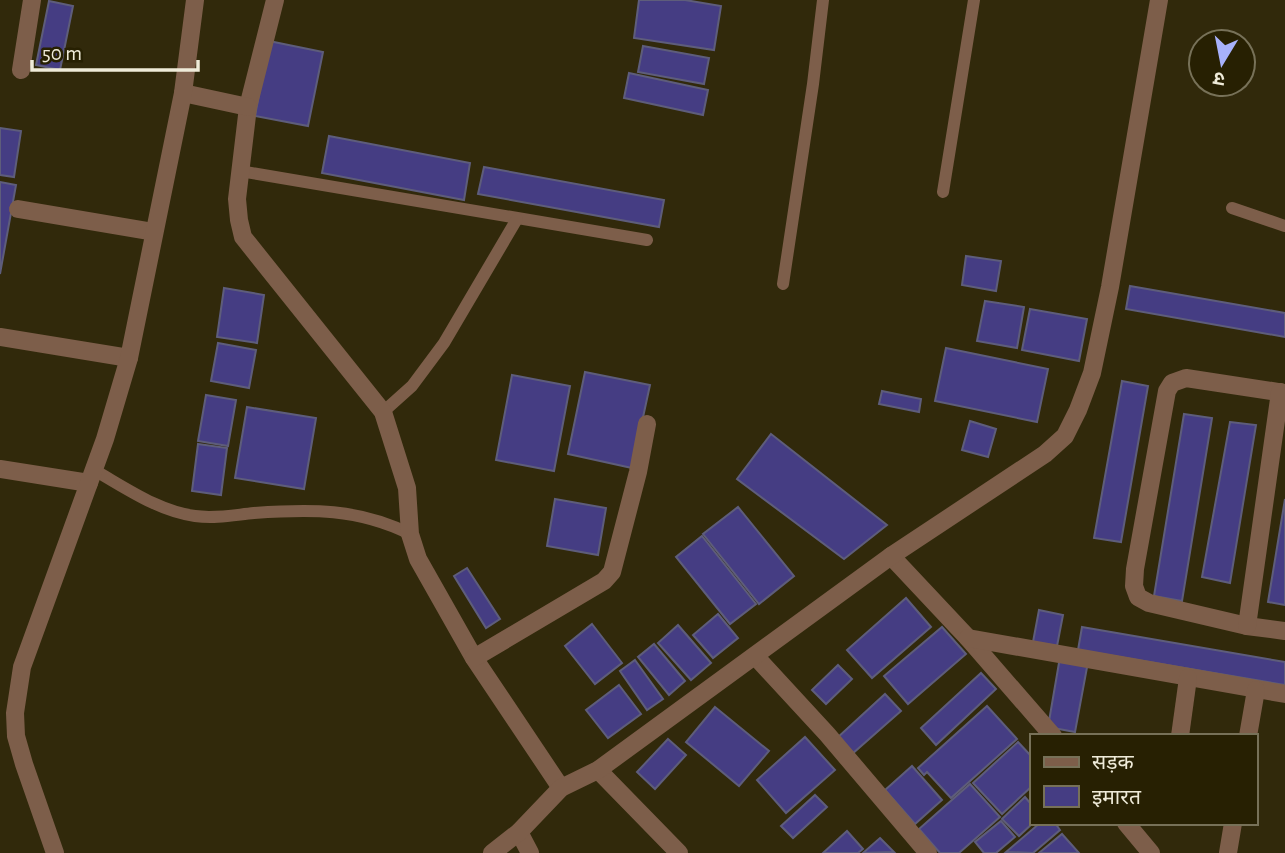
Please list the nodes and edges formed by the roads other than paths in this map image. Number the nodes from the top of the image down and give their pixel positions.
1 (32, 0) edge
2 (195, 0) edge
3 (275, 0) edge
4 (823, 0) edge
5 (974, 0) edge
6 (1159, 0) edge
7 (21, 70) dead end
8 (183, 93) junction
9 (248, 107) junction
10 (240, 171) junction
11 (943, 192) dead end
12 (1231, 208) dead end
13 (18, 209) dead end
14 (517, 219) junction
15 (1285, 226) edge
16 (154, 232) junction
17 (646, 240) dead end
18 (783, 284) dead end
19 (0, 337) edge
20 (129, 358) junction
21 (1282, 392) edge
22 (383, 412) junction
23 (647, 424) dead end
24 (0, 469) edge
25 (91, 477) junction
26 (410, 534) junction
27 (891, 556) junction
28 (1247, 626) junction
29 (1285, 631) edge
30 (968, 638) junction
31 (755, 656) junction
32 (474, 658) junction
33 (1188, 678) junction
34 (1256, 690) junction
35 (1285, 694) edge
36 (1051, 734) edge
37 (1180, 734) edge
38 (1248, 734) edge
39 (598, 770) junction
40 (561, 788) junction
41 (1128, 825) edge
42 (1233, 825) edge
43 (519, 832) junction
44 (55, 853) edge
45 (492, 853) edge
46 (530, 853) edge
47 (679, 853) edge
48 (928, 853) edge
49 (1151, 853) edge
50 (1228, 853) edge

1 - 7 street
2 - 8 street
3 - 9 street
4 - 18 lane
5 - 11 lane
6 - 27 street
8 - 9 street
8 - 16 street
9 - 10 street
10 - 14 lane
10 - 22 street
12 - 15 lane
13 - 16 street
14 - 17 lane
14 - 22 lane
16 - 20 street
19 - 20 street
20 - 25 street
21 - 28 street
21 - 28 street
22 - 26 street
23 - 32 street
24 - 25 street
25 - 26 lane
25 - 44 street
26 - 32 street
27 - 30 street
27 - 31 street
28 - 29 street
30 - 33 street
30 - 36 street
31 - 39 street
31 - 48 street
32 - 40 street
33 - 34 street
33 - 37 street
34 - 35 street
34 - 38 street
39 - 40 street
39 - 47 street
40 - 43 street
41 - 49 street
42 - 50 street
43 - 45 street
43 - 46 street

